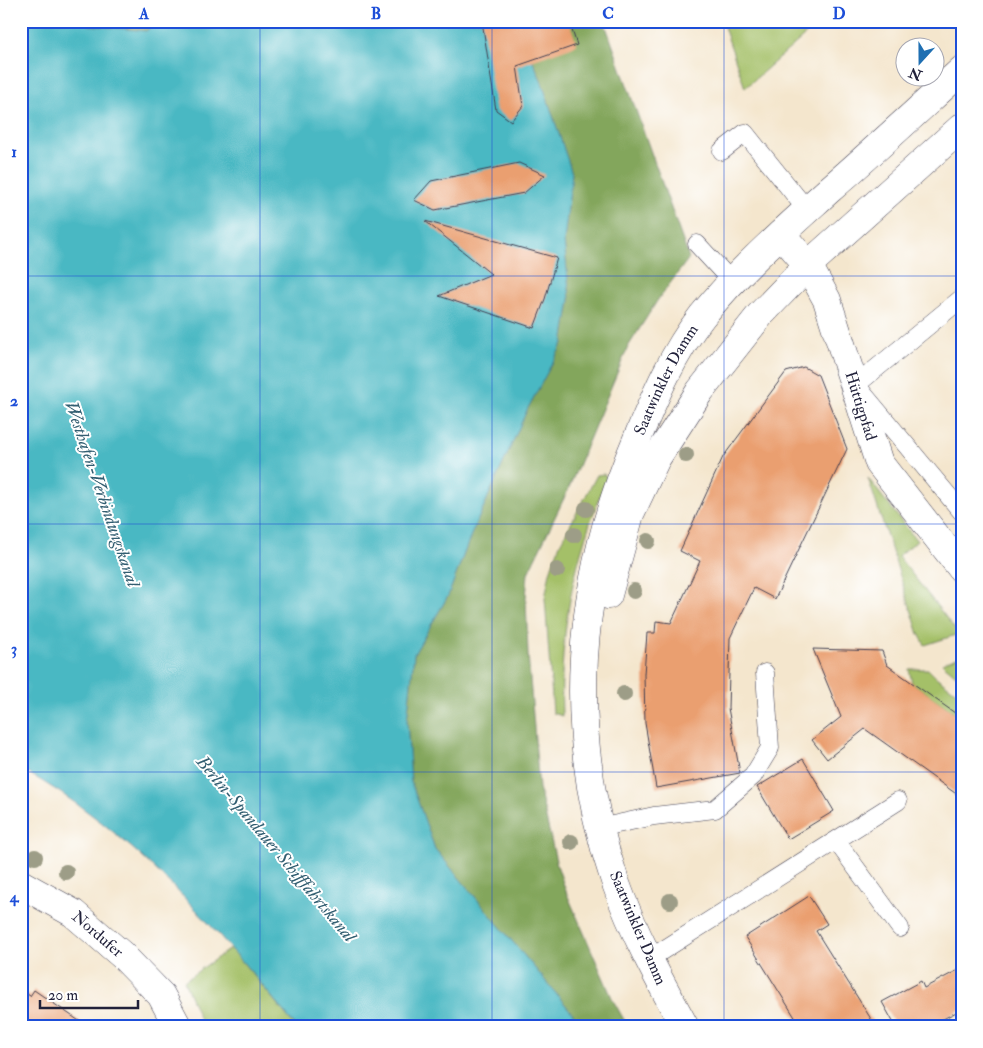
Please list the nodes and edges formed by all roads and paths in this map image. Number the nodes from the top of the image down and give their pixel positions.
1 (962, 70) edge
2 (962, 126) edge
3 (722, 151) dead end
4 (807, 210) junction
5 (780, 234) junction
6 (698, 244) dead end
7 (808, 265) junction
8 (732, 282) junction
9 (962, 298) edge
10 (856, 385) junction
11 (962, 512) edge
12 (962, 568) edge
13 (765, 673) dead end
14 (592, 796) junction
15 (898, 801) dead end
16 (600, 828) junction
17 (837, 842) junction
18 (21, 884) edge
19 (900, 928) dead end
20 (649, 959) junction
21 (178, 1027) edge
22 (685, 1027) edge

1 - 4 main road, Saatwinkler Damm
2 - 7 main road, Saatwinkler Damm
3 - 4 lane
4 - 5 main road, Saatwinkler Damm
5 - 7 main road, Hüttigpfad
5 - 8 main road, Saatwinkler Damm
6 - 8 lane
7 - 10 main road, Hüttigpfad
7 - 14 main road, Saatwinkler Damm
8 - 14 main road, Saatwinkler Damm
9 - 10 lane
10 - 11 lane
10 - 12 main road, Hüttigpfad
13 - 16 lane
14 - 16 main road, Saatwinkler Damm
15 - 17 lane
16 - 20 main road, Saatwinkler Damm
17 - 19 lane
17 - 20 lane
18 - 21 main road, Nordufer
20 - 22 main road, Saatwinkler Damm

